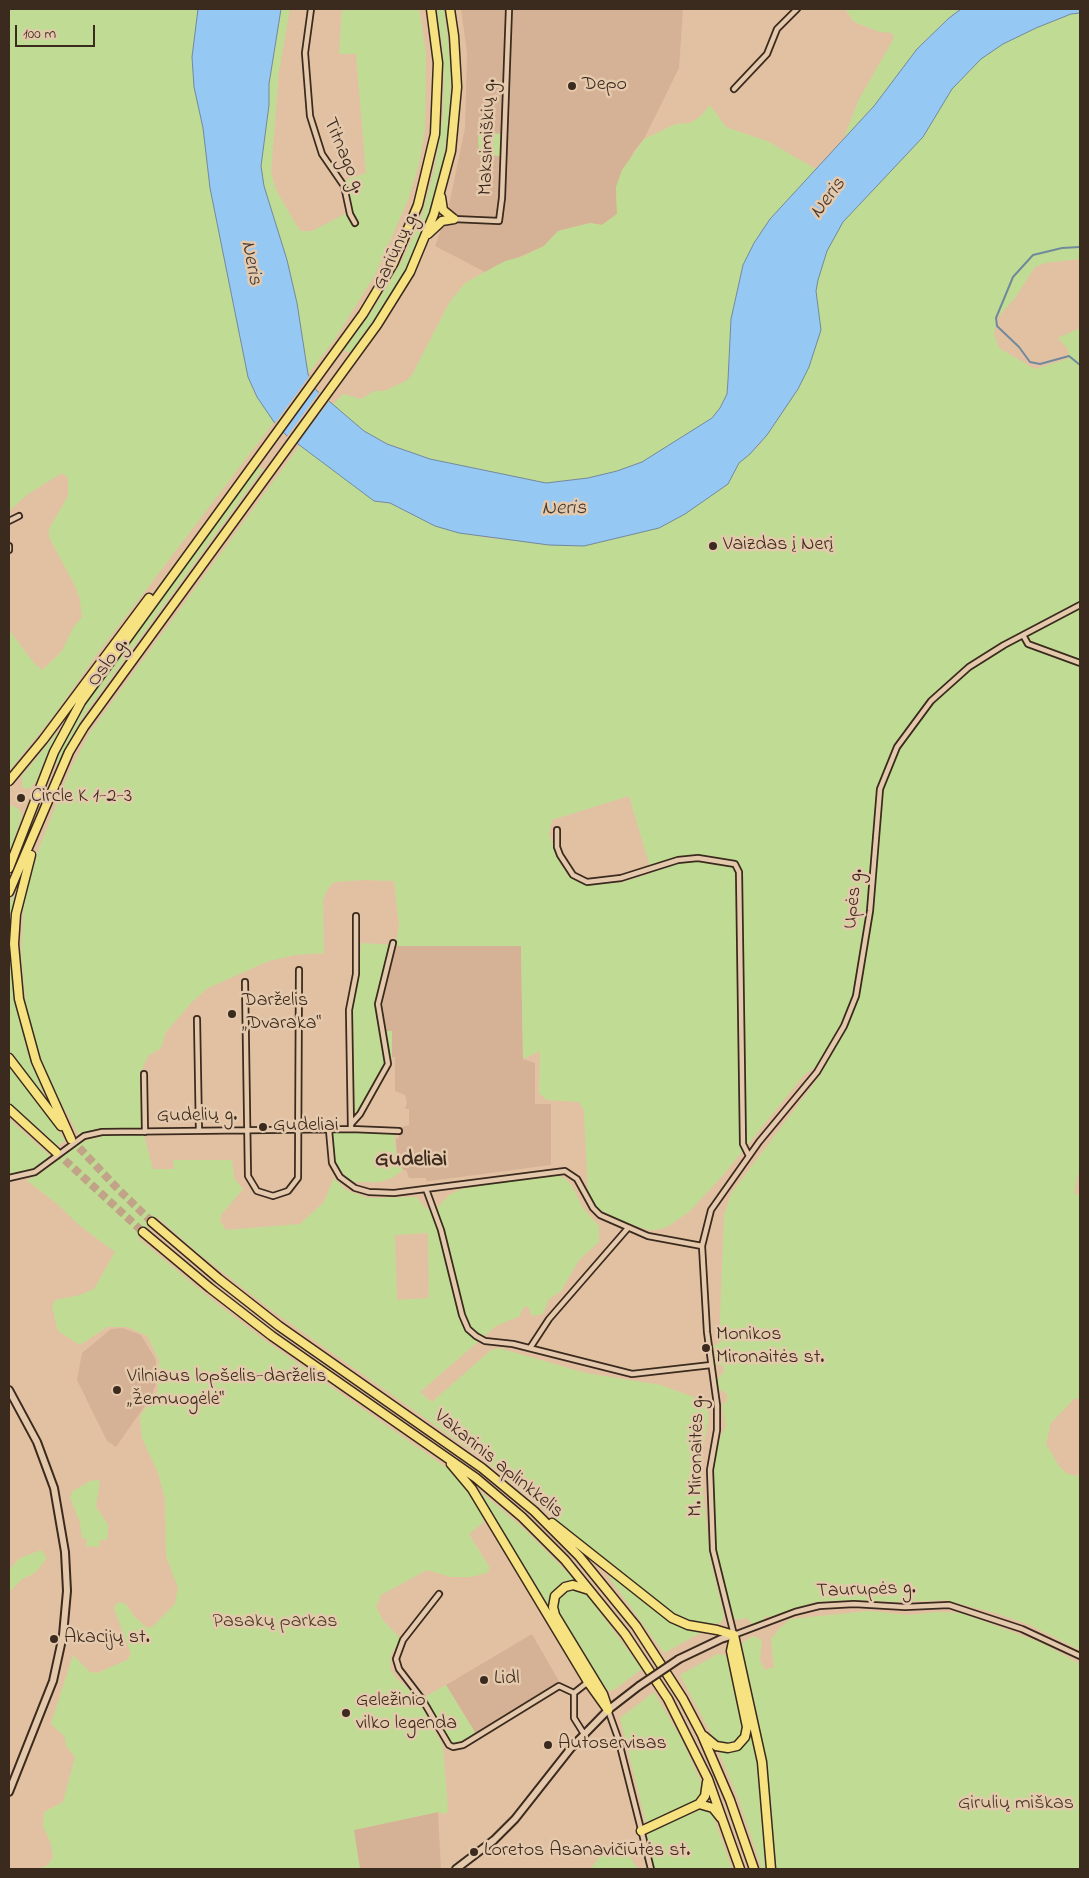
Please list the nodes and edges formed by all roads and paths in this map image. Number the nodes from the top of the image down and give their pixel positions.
1 (311, 9) edge
2 (431, 9) edge
3 (450, 9) edge
4 (509, 9) edge
5 (797, 9) edge
6 (734, 89) dead end
7 (441, 190) junction
8 (454, 219) junction
9 (355, 223) dead end
10 (425, 237) junction
11 (255, 461) joint
12 (269, 471) joint
13 (216, 513) junction
14 (19, 516) dead end
15 (9, 521) edge
16 (1080, 605) edge
17 (1023, 635) junction
18 (1080, 663) edge
19 (9, 781) edge
20 (40, 824) junction
21 (558, 830) dead end
22 (9, 868) edge
23 (9, 892) edge
24 (356, 916) dead end
25 (393, 943) dead end
26 (299, 970) dead end
27 (245, 982) dead end
28 (198, 1019) dead end
29 (9, 1058) edge
30 (144, 1074) dead end
31 (9, 1110) edge
32 (351, 1127) junction
33 (198, 1130) junction
34 (329, 1130) junction
35 (246, 1131) junction
36 (298, 1131) junction
37 (399, 1131) dead end
38 (145, 1132) junction
39 (56, 1152) tunnel mouth
40 (748, 1156) junction
41 (9, 1178) edge
42 (426, 1189) junction
43 (152, 1222) tunnel mouth
44 (628, 1228) junction
45 (143, 1232) tunnel mouth
46 (702, 1246) junction
47 (530, 1348) junction
48 (711, 1365) junction
49 (9, 1390) edge
50 (440, 1452) junction
51 (534, 1511) junction
52 (592, 1591) junction
53 (439, 1594) dead end
54 (734, 1636) junction
55 (1080, 1656) edge
56 (588, 1682) junction
57 (574, 1694) junction
58 (608, 1710) junction
59 (584, 1734) junction
60 (702, 1735) junction
61 (708, 1779) junction
62 (9, 1792) edge
63 (699, 1804) junction
64 (724, 1821) junction
65 (641, 1831) junction
66 (456, 1869) edge
67 (652, 1869) edge
68 (740, 1869) edge
69 (754, 1869) edge
70 (771, 1869) edge

1 - 9 street, Titnago g.
2 - 11 highway, Gariūnų g.
3 - 7 highway, Gariūnų g.
4 - 8 street, Maksimiškių g.
5 - 6 street
7 - 8 highway
7 - 10 highway, Gariūnų g.
8 - 10 highway
10 - 12 highway, Gariūnų g.
11 - 13 highway, Oslo g.
12 - 20 highway, Oslo g.
13 - 19 highway
13 - 22 highway, Oslo g.
14 - 15 street
16 - 17 street, Upės g.
17 - 18 street
17 - 40 street, Upės g.
20 - 23 highway, Oslo g.
20 - 29 highway
21 - 40 street
24 - 32 street
25 - 32 street
26 - 36 street
27 - 35 street
28 - 33 street
30 - 38 street
31 - 39 highway
32 - 34 street, Gudelių g.
32 - 37 street, Gudelių g.
33 - 35 street, Gudelių g.
33 - 38 street, Gudelių g.
34 - 36 street, Gudelių g.
34 - 42 street
35 - 36 street, Gudelių g.
35 - 36 street
38 - 41 street, Gudelių g.
40 - 46 street, Upės g.
42 - 44 street
42 - 47 street
43 - 51 highway, Vakarinis aplinkkelis
44 - 46 street
44 - 47 street
45 - 50 highway, Vakarinis aplinkkelis
46 - 48 street, M. Mironaitės g.
47 - 48 street
48 - 54 street, M. Mironaitės g.
49 - 62 street
50 - 52 highway, Vakarinis aplinkkelis
50 - 56 highway
51 - 54 highway
51 - 60 highway, Vakarinis aplinkkelis
52 - 58 highway
52 - 61 highway, Vakarinis aplinkkelis
53 - 57 street
54 - 55 street, Taurupės g.
54 - 58 street, Taurupės g., bridge
54 - 60 highway
54 - 70 highway
56 - 57 street
56 - 58 highway
57 - 59 street
58 - 59 street, Taurupės g.
58 - 65 street
59 - 66 street, Taurupės g.
60 - 69 highway, Vakarinis aplinkkelis
61 - 63 highway
61 - 64 highway, Vakarinis aplinkkelis
63 - 64 highway
63 - 65 highway
64 - 68 highway, Vakarinis aplinkkelis
65 - 67 street

